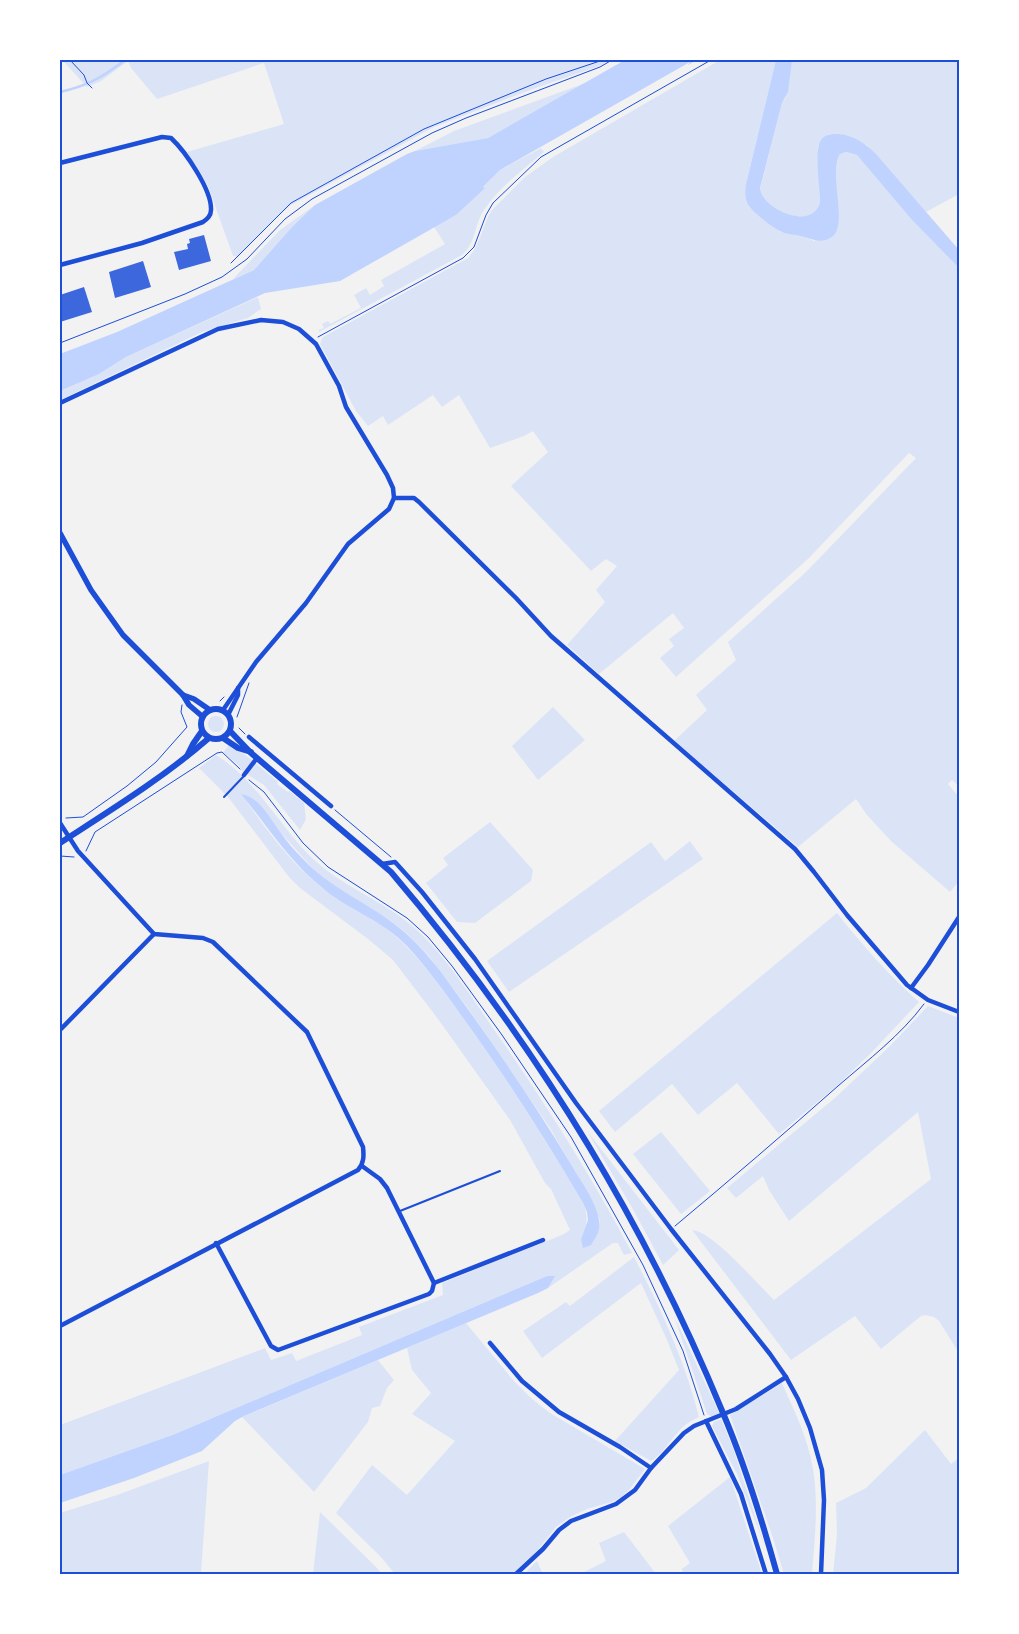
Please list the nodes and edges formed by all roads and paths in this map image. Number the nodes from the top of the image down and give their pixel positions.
1 (70, 60) edge
2 (603, 60) edge
3 (612, 60) edge
4 (711, 60) edge
5 (92, 88) dead end
6 (60, 163) edge
7 (231, 263) dead end
8 (60, 265) edge
9 (312, 339) junction
10 (60, 343) edge
11 (60, 403) edge
12 (394, 498) junction
13 (60, 533) edge
14 (251, 678) dead end
15 (238, 688) junction
16 (183, 696) junction
17 (210, 710) junction
18 (223, 710) junction
19 (228, 715) junction
20 (203, 717) junction
21 (237, 717) dead end
22 (230, 731) junction
23 (202, 732) junction
24 (210, 738) junction
25 (223, 738) junction
26 (249, 738) dead end
27 (251, 753) junction
28 (186, 757) junction
29 (257, 758) junction
30 (281, 765) junction
31 (275, 772) junction
32 (244, 775) junction
33 (224, 797) dead end
34 (331, 806) joint
35 (62, 821) edge
36 (68, 838) junction
37 (60, 843) edge
38 (82, 855) junction
39 (60, 856) edge
40 (395, 862) junction
41 (382, 864) junction
42 (959, 917) edge
43 (154, 934) junction
44 (911, 988) junction
45 (928, 1000) junction
46 (959, 1012) edge
47 (60, 1030) edge
48 (362, 1166) junction
49 (500, 1171) dead end
50 (399, 1211) junction
51 (671, 1229) junction
52 (542, 1240) dead end
53 (216, 1243) junction
54 (434, 1283) junction
55 (60, 1326) edge
56 (490, 1343) dead end
57 (786, 1377) junction
58 (724, 1414) junction
59 (706, 1421) junction
60 (651, 1468) junction
61 (516, 1574) edge
62 (766, 1574) edge
63 (778, 1574) edge
64 (821, 1574) edge

1 - 5 path
2 - 7 path
3 - 10 path
4 - 9 path
6 - 8 street
9 - 11 street
9 - 12 street
12 - 15 street
12 - 44 street
13 - 16 street
14 - 21 path
15 - 18 street
15 - 19 street
16 - 17 street
16 - 20 street
16 - 35 path
17 - 18 main road
17 - 20 main road
18 - 19 main road
19 - 22 main road
20 - 23 main road
22 - 25 main road
22 - 27 main road
23 - 24 main road
23 - 28 main road
24 - 25 main road
24 - 28 main road
25 - 27 main road
26 - 30 street
27 - 29 main road
28 - 36 main road
29 - 31 main road
29 - 32 street
30 - 31 street
30 - 34 street
31 - 41 main road
32 - 33 lane
32 - 38 path
32 - 59 path
34 - 40 path
35 - 36 street
36 - 37 main road
36 - 38 street
38 - 39 path
38 - 43 street
40 - 41 street
40 - 51 street
41 - 58 main road
42 - 44 street
43 - 47 street
43 - 48 street
44 - 45 street
45 - 46 street
45 - 51 path
48 - 50 street
48 - 53 street
49 - 50 lane
50 - 54 street
51 - 57 street
52 - 54 street
53 - 54 street
53 - 55 street
56 - 60 street
57 - 58 street
57 - 64 street
58 - 59 street
58 - 63 main road
59 - 60 street
59 - 62 street
60 - 61 street

